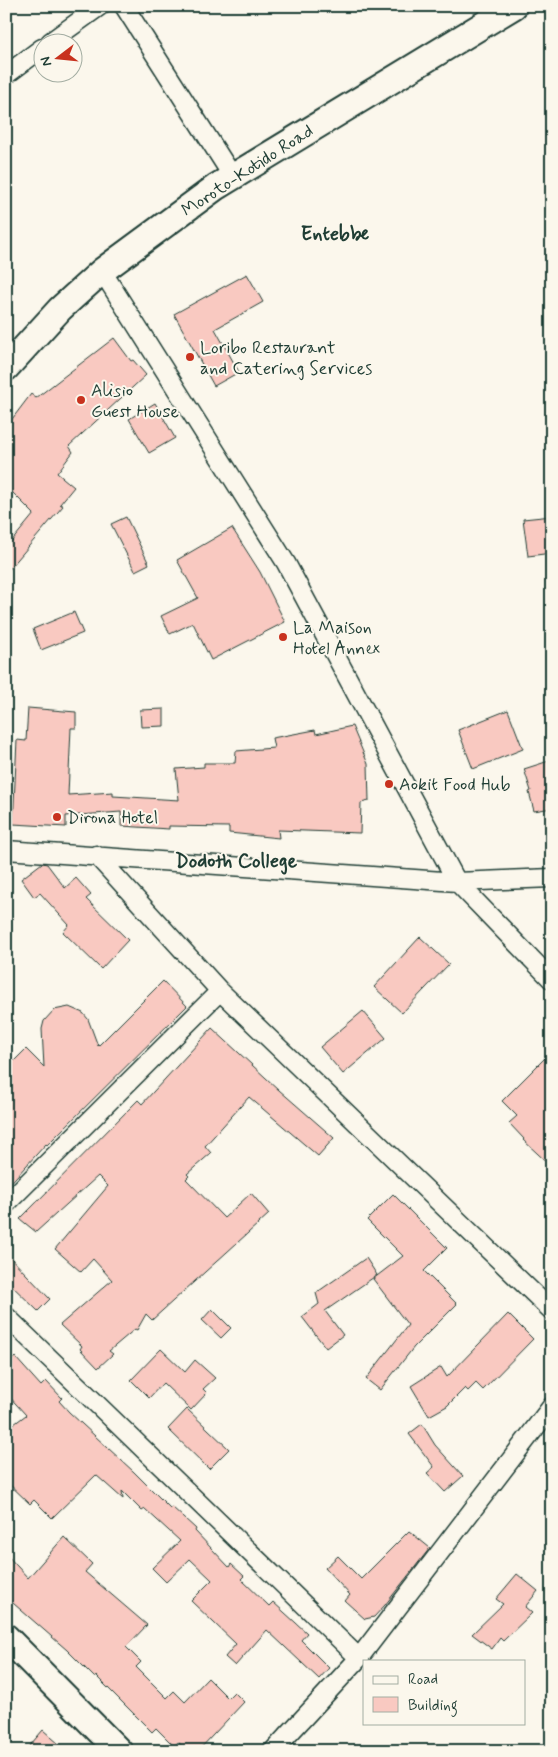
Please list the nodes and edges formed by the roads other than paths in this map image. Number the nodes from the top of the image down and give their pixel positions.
1 (100, 6) edge
2 (124, 6) edge
3 (514, 6) edge
4 (64, 32) edge
5 (32, 55) edge
6 (6, 74) edge
7 (233, 176) junction
8 (102, 271) junction
9 (6, 368) edge
10 (6, 850) edge
11 (96, 855) junction
12 (552, 878) edge
13 (457, 882) junction
14 (552, 980) edge
15 (220, 991) junction
16 (6, 1204) edge
17 (552, 1311) edge
18 (6, 1316) edge
19 (552, 1406) edge
20 (11, 1649) edge
21 (360, 1658) junction
22 (119, 1751) edge
23 (273, 1751) edge

1 - 4 street
2 - 7 street
3 - 7 main road, Moroto-Kotido Road
5 - 6 street
7 - 8 main road, Moroto-Kotido Road
8 - 9 main road, Moroto-Kotido Road
8 - 13 street
10 - 11 street
11 - 13 street
11 - 15 street
12 - 13 street
13 - 14 street
15 - 16 street
15 - 17 street
18 - 21 street
19 - 21 street
20 - 22 main road
21 - 23 street

